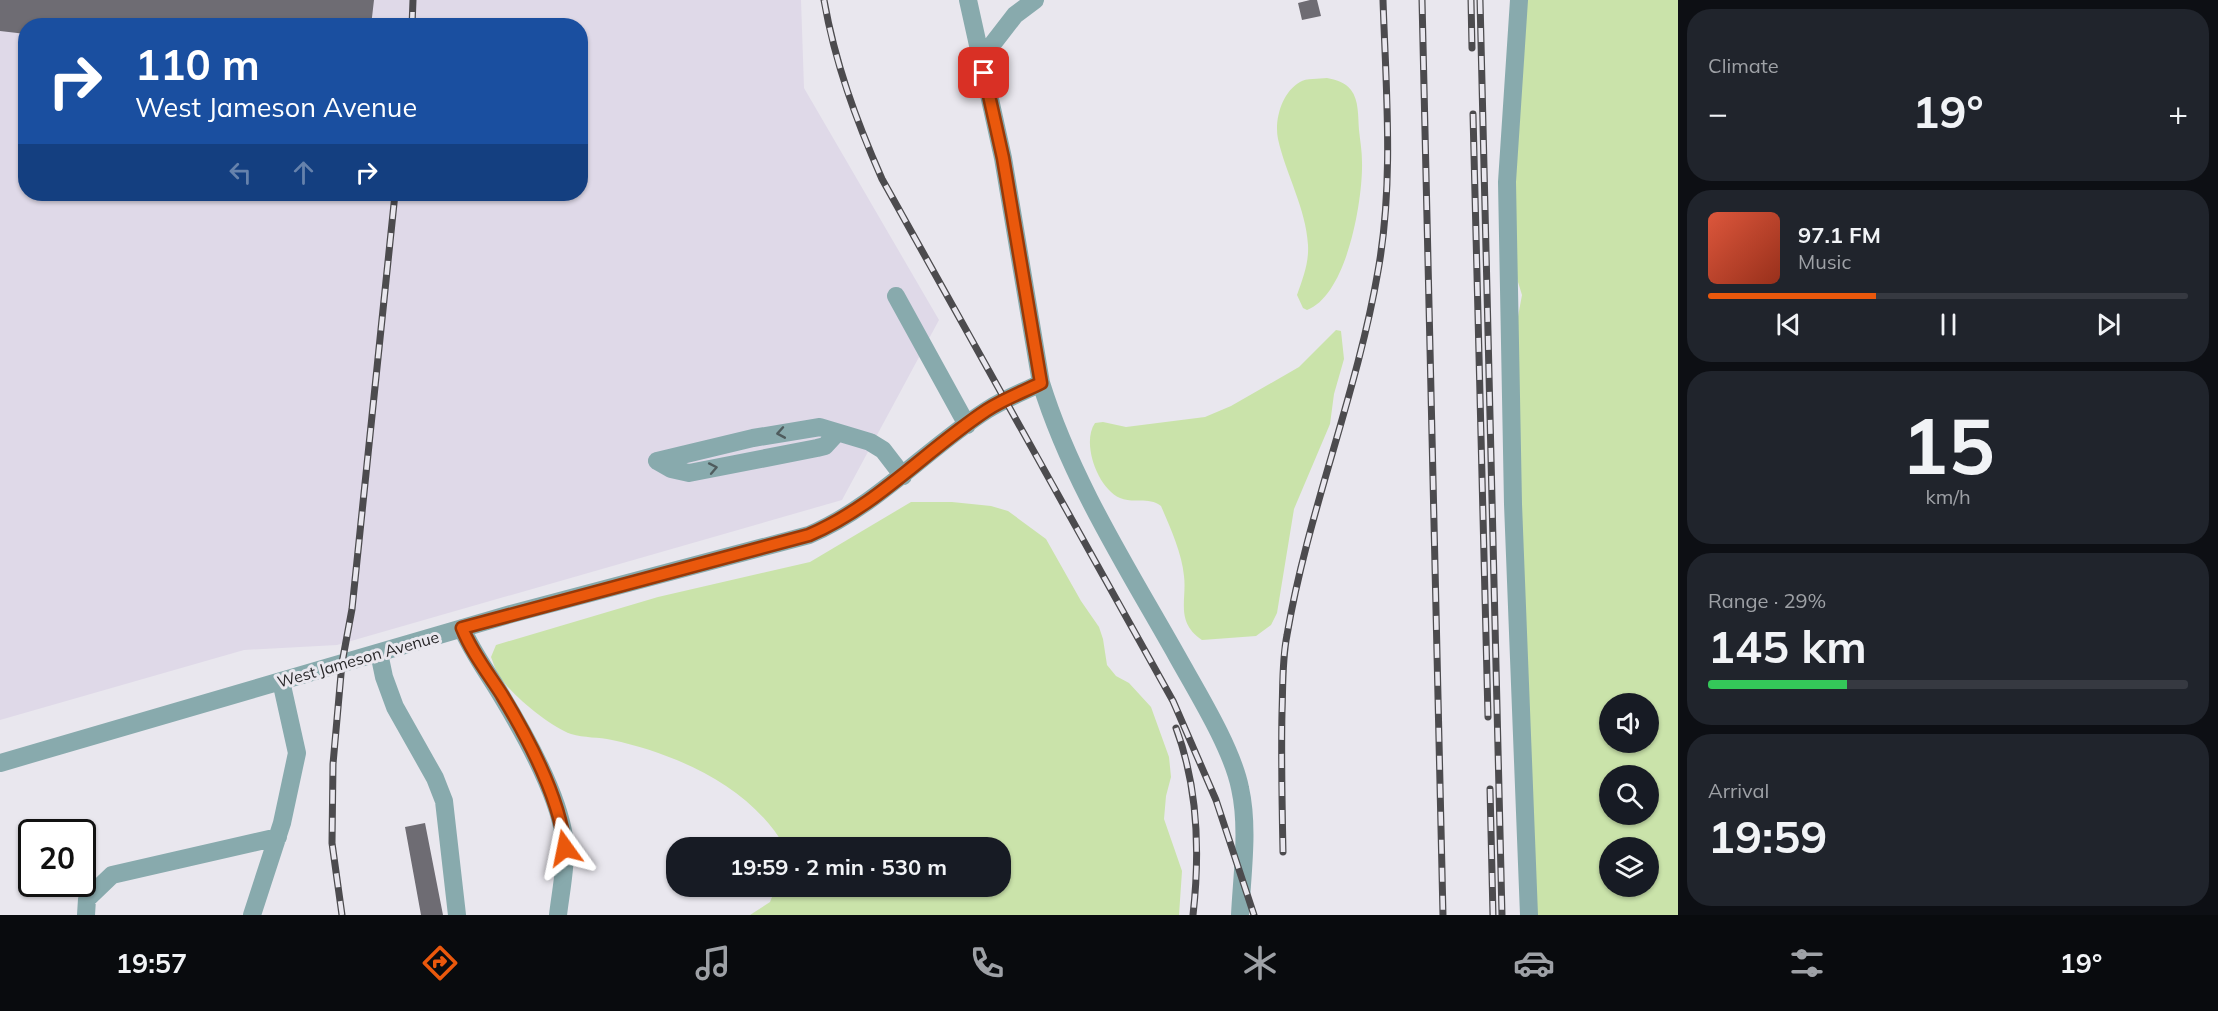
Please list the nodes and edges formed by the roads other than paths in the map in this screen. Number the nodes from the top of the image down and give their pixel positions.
1 (968, 0) edge
2 (1035, 0) edge
3 (1519, 0) edge
4 (981, 59) junction
5 (896, 296) dead end
6 (1041, 383) junction
7 (967, 425) junction
8 (837, 433) junction
9 (903, 476) junction
10 (462, 628) junction
11 (379, 653) junction
12 (281, 681) junction
13 (0, 764) edge
14 (278, 837) junction
15 (86, 915) edge
16 (252, 915) edge
17 (457, 915) edge
18 (558, 915) edge
19 (1240, 915) edge
20 (1529, 915) edge

1 - 4 lane
2 - 4 lane
3 - 20 lane
4 - 6 lane
5 - 7 lane
6 - 7 lane, West Jameson Avenue
6 - 19 lane
7 - 9 lane, West Jameson Avenue
8 -> 8 lane
8 - 9 lane
9 - 10 lane, West Jameson Avenue
10 - 11 lane, West Jameson Avenue
10 - 18 lane
11 - 12 lane, West Jameson Avenue
11 - 17 lane
12 - 13 lane, West Jameson Avenue
12 - 14 lane
14 - 15 lane
14 - 16 lane

